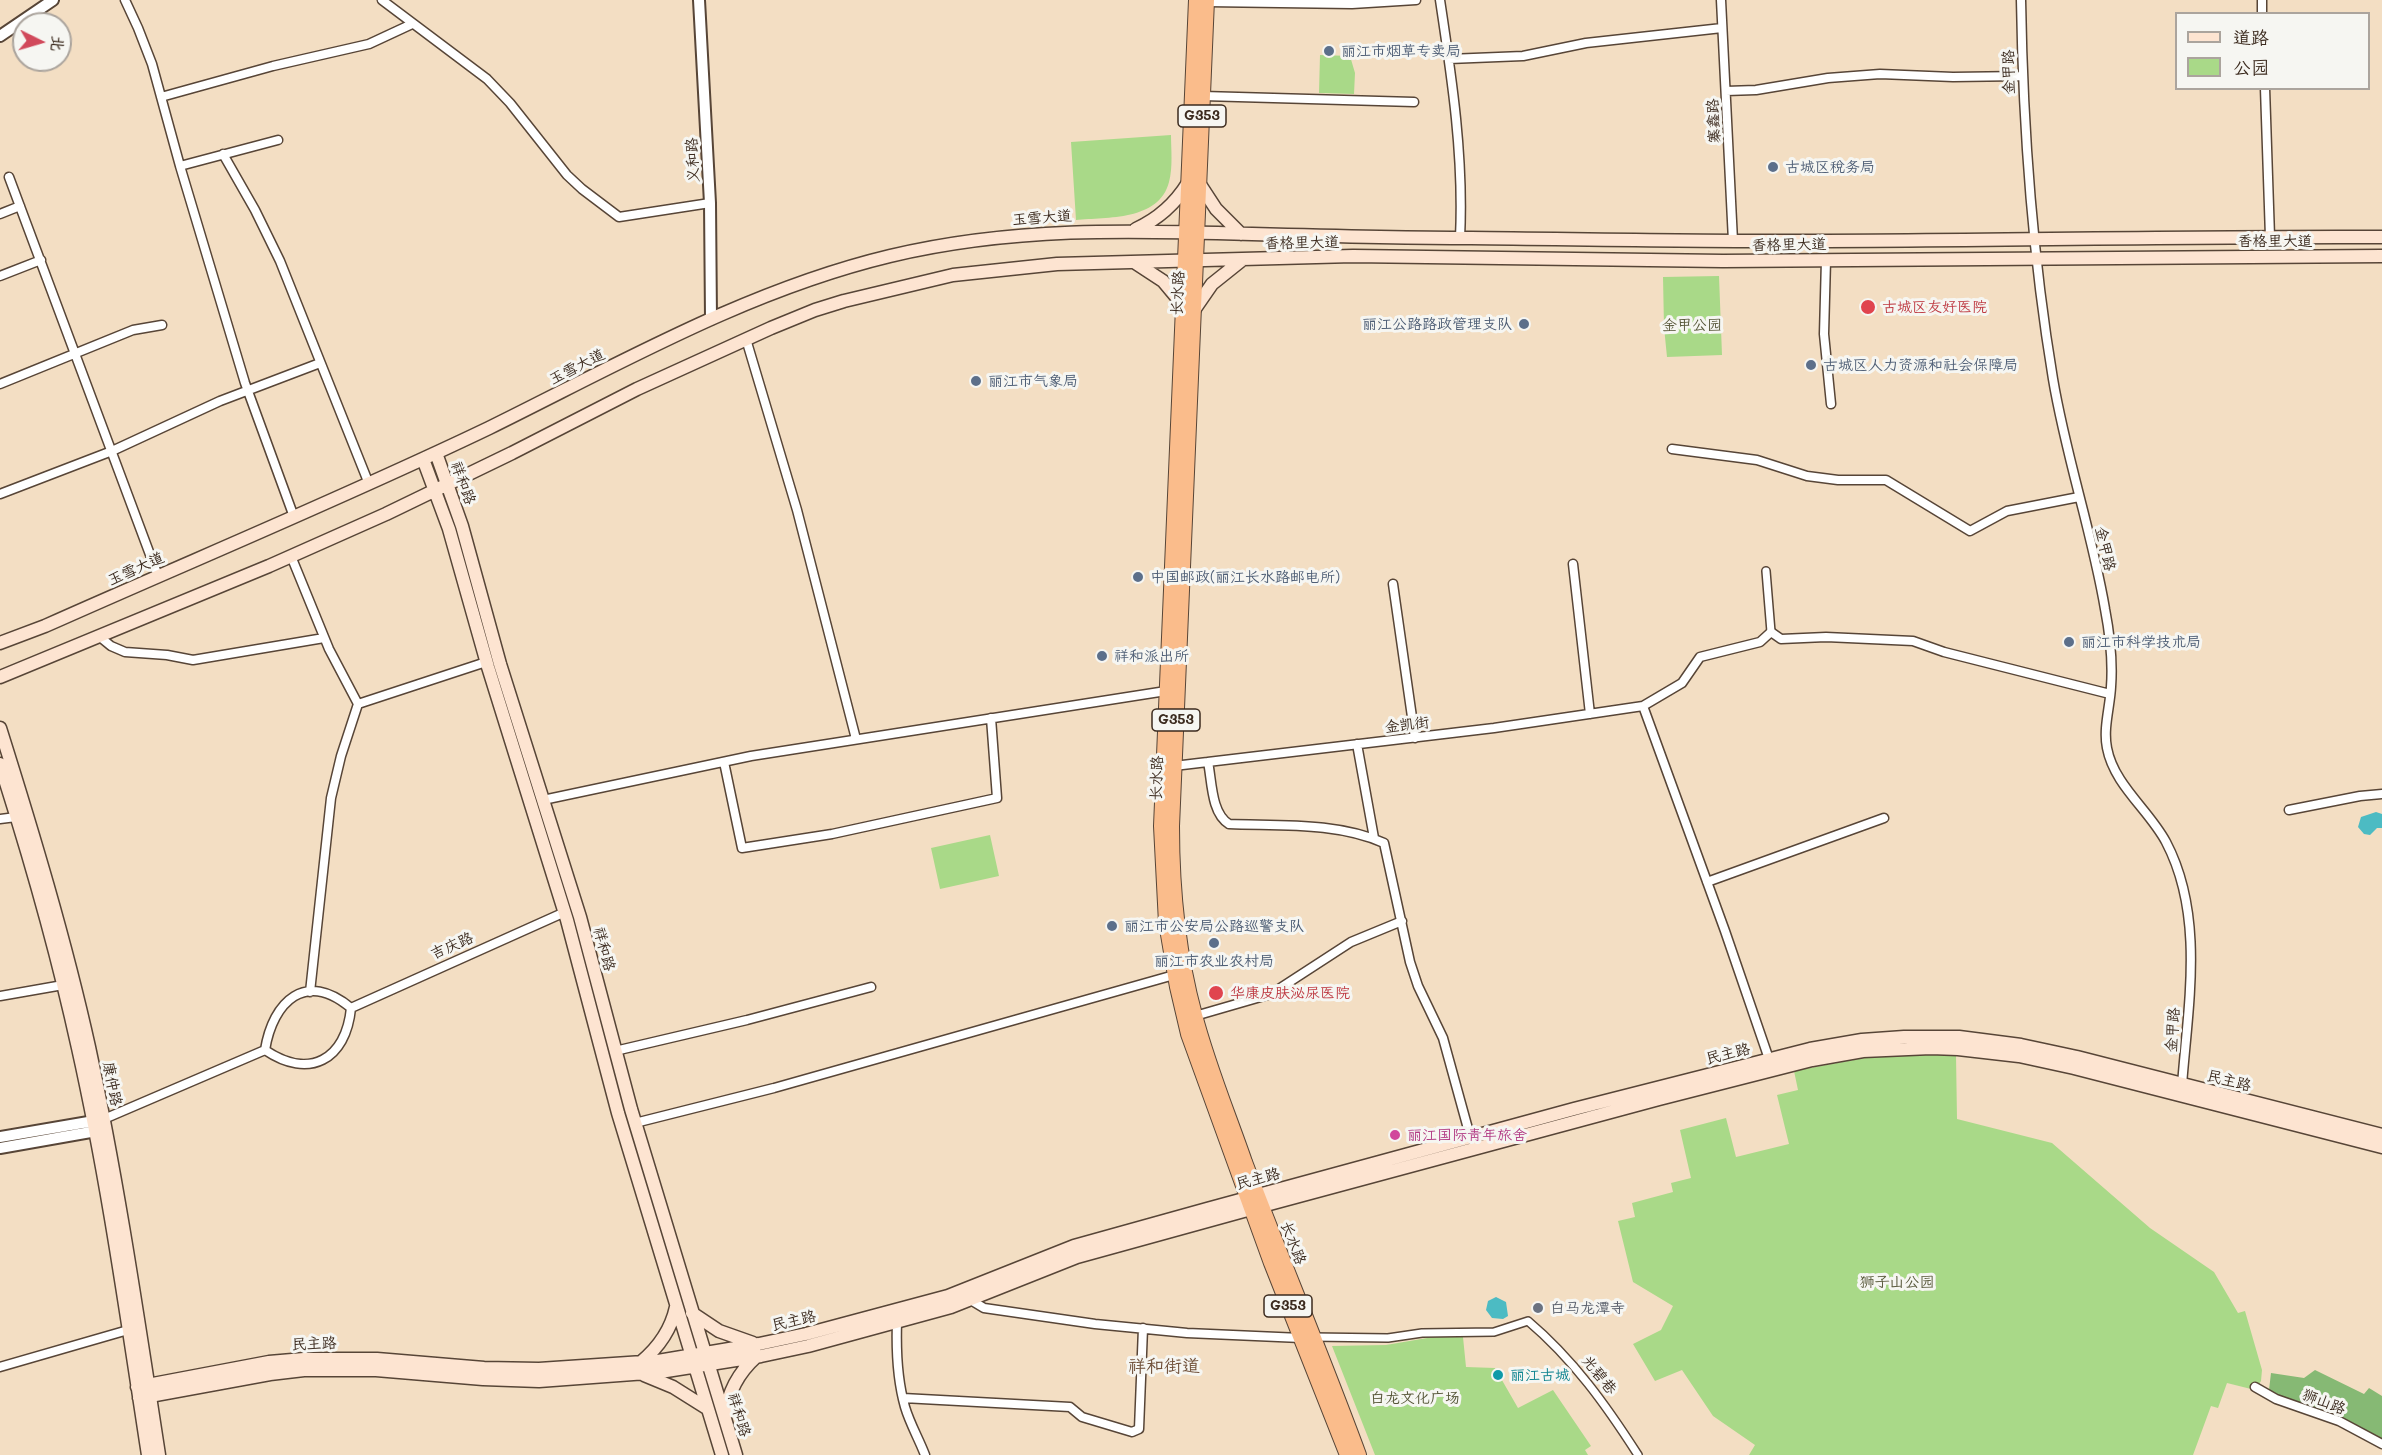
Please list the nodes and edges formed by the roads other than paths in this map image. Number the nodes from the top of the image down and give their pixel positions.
1 (53, 0) edge
2 (125, 0) edge
3 (382, 0) edge
4 (699, 0) edge
5 (1416, 0) edge
6 (1440, 0) edge
7 (1721, 0) edge
8 (2021, 0) edge
9 (1203, 1) edge
10 (412, 24) junction
11 (1722, 28) junction
12 (0, 36) edge
13 (1449, 58) junction
14 (2022, 76) junction
15 (2265, 90) edge
16 (1725, 91) junction
17 (1203, 96) junction
18 (161, 97) junction
19 (1414, 102) dead end
20 (278, 140) dead end
21 (224, 154) junction
22 (180, 166) junction
23 (9, 177) dead end
24 (1194, 183) junction
25 (710, 203) junction
26 (20, 206) junction
27 (0, 214) edge
28 (1133, 230) junction
29 (1192, 232) junction
30 (1241, 234) junction
31 (2270, 237) junction
32 (2382, 237) edge
33 (1460, 238) junction
34 (2034, 239) junction
35 (1733, 241) junction
36 (2382, 256) edge
37 (2037, 258) junction
38 (1243, 259) junction
39 (41, 260) junction
40 (1190, 260) junction
41 (1826, 260) junction
42 (1132, 262) junction
43 (0, 276) edge
44 (1188, 308) junction
45 (711, 319) junction
46 (162, 325) dead end
47 (746, 339) junction
48 (75, 352) junction
49 (320, 363) junction
50 (0, 384) edge
51 (248, 390) junction
52 (1831, 404) dead end
53 (1672, 449) dead end
54 (112, 451) junction
55 (436, 453) junction
56 (423, 459) junction
57 (369, 484) junction
58 (448, 484) junction
59 (436, 490) junction
60 (0, 494) edge
61 (2079, 497) junction
62 (294, 517) junction
63 (291, 556) junction
64 (1573, 564) dead end
65 (1766, 571) dead end
66 (158, 576) junction
67 (1393, 584) dead end
68 (1771, 632) junction
69 (100, 637) junction
70 (324, 638) junction
71 (0, 644) edge
72 (486, 662) junction
73 (0, 677) edge
74 (1166, 691) junction
75 (2110, 694) junction
76 (358, 704) junction
77 (1643, 706) junction
78 (1590, 714) junction
79 (991, 718) junction
80 (0, 728) edge
81 (1414, 738) junction
82 (856, 740) junction
83 (1357, 744) junction
84 (724, 762) junction
85 (1208, 762) junction
86 (0, 764) edge
87 (1174, 766) junction
88 (2382, 794) edge
89 (543, 800) junction
90 (2289, 810) dead end
91 (16, 817) junction
92 (1884, 818) dead end
93 (0, 819) edge
94 (1374, 838) junction
95 (1707, 882) junction
96 (565, 912) junction
97 (1401, 921) junction
98 (1174, 975) junction
99 (63, 985) junction
100 (871, 987) dead end
101 (310, 992) junction
102 (0, 996) edge
103 (351, 1008) junction
104 (1195, 1016) junction
105 (265, 1050) junction
106 (615, 1051) junction
107 (1769, 1059) junction
108 (2182, 1085) junction
109 (635, 1123) junction
110 (100, 1124) junction
111 (2382, 1135) edge
112 (1470, 1136) junction
113 (0, 1137) edge
114 (2382, 1147) edge
115 (0, 1148) edge
116 (1254, 1202) junction
117 (969, 1299) junction
118 (677, 1306) junction
119 (693, 1313) junction
120 (897, 1322) junction
121 (1143, 1328) junction
122 (128, 1330) junction
123 (1306, 1337) junction
124 (760, 1344) junction
125 (756, 1357) junction
126 (700, 1361) junction
127 (0, 1367) edge
128 (640, 1368) junction
129 (2255, 1388) dead end
130 (144, 1392) junction
131 (903, 1398) junction
132 (708, 1409) junction
133 (725, 1421) junction
134 (2382, 1444) edge
135 (148, 1455) edge
136 (159, 1455) edge
137 (722, 1455) edge
138 (736, 1455) edge
139 (925, 1455) edge
140 (1347, 1455) edge
141 (1359, 1455) edge
142 (1638, 1455) edge

1 - 12 street
2 - 18 street
3 - 10 street
4 - 25 street, 义和路
5 - 9 street
6 - 13 street
7 - 11 street, 寨鑫路
8 - 14 street, 金甲路
9 - 17 highway, 长水路 / G353
9 - 24 highway, 长水路 / G353
10 - 18 street
10 - 25 street
11 - 13 street
11 - 16 street, 寨鑫路
13 - 33 street
14 - 16 street
14 - 34 street, 金甲路
15 - 31 street
16 - 35 street, 寨鑫路
17 - 19 street
17 - 24 highway, 长水路 / G353
18 - 22 street
20 - 21 street
21 - 22 street
21 - 49 street
22 - 51 street
23 - 26 street
24 - 28 main road
24 - 29 highway, 长水路 / G353
24 - 30 main road
25 - 45 street, 义和路
26 - 27 street
26 - 39 street
28 - 29 main road, 玉雪大道
28 - 45 main road, 玉雪大道
29 - 30 main road, 香格里大道
29 - 40 highway, 长水路 / G353
30 - 33 main road, 香格里大道
31 - 32 main road, 香格里大道
31 - 34 main road, 香格里大道
33 - 35 main road, 香格里大道
34 - 35 main road, 香格里大道
34 - 37 street, 金甲路
36 - 37 main road, 香格里大道
37 - 41 main road, 香格里大道
37 - 61 street, 金甲路
38 - 40 main road, 香格里大道
38 - 41 main road, 香格里大道
38 - 44 main road
39 - 43 street
39 - 48 street
40 - 42 main road
40 - 44 highway, 长水路 / G353
41 - 52 street
42 - 44 main road
42 - 47 main road
44 - 74 highway, 长水路 / G353
44 - 87 highway, 长水路 / G353
45 - 55 main road, 玉雪大道
46 - 48 street
47 - 58 main road
47 - 82 street
48 - 50 street
48 - 54 street
49 - 51 street
49 - 57 street
51 - 54 street
51 - 62 street
53 - 61 street
54 - 60 street
54 - 66 street
55 - 56 main road, 玉雪大道
55 - 58 main road, 祥和路
56 - 57 main road, 玉雪大道
56 - 59 main road, 祥和路
57 - 62 main road, 玉雪大道
58 - 59 main road
58 - 89 main road, 祥和路
59 - 63 main road
59 - 72 main road, 祥和路
61 - 75 street, 金甲路
62 - 66 main road, 玉雪大道
63 - 69 main road
63 - 70 street
64 - 78 street
65 - 68 street
66 - 71 main road, 玉雪大道
67 - 81 street
68 - 75 street
68 - 77 street
69 - 70 street
69 - 73 main road
70 - 76 street
72 - 76 street
72 - 96 main road, 祥和路
74 - 79 street
74 - 98 highway, 长水路 / G353
75 - 108 street, 金甲路
76 - 101 street
77 - 78 street, 金凯街
77 - 95 street
78 - 81 street, 金凯街
79 - 82 street
79 - 84 street
80 - 110 main road, 康仲路
81 - 83 street, 金凯街
82 - 84 street
83 - 85 street, 金凯街
83 - 94 street
84 - 89 street
85 - 87 street, 金凯街
85 - 94 street
86 - 91 main road, 康仲路
87 - 104 highway, 长水路 / G353
88 - 90 street
89 - 106 main road, 祥和路
91 - 93 street
91 - 99 main road, 康仲路
92 - 95 street
94 - 97 street
95 - 107 street
96 - 103 street, 吉庆路
96 - 118 main road, 祥和路
97 - 104 street
97 - 112 street
98 - 109 street
98 - 116 highway, 长水路 / G353
99 - 102 street
99 - 110 main road, 康仲路
100 - 106 street
101 - 103 street
101 - 105 street
103 - 105 street
104 - 116 highway, 长水路 / G353
105 - 110 street
106 - 109 main road, 祥和路
107 - 108 main road, 民主路
107 - 112 main road, 民主路
108 - 111 main road, 民主路
109 - 119 main road, 祥和路
110 - 113 street
110 - 115 street
110 - 122 main road, 康仲路
110 - 130 main road, 康仲路
112 - 116 main road, 民主路
114 - 116 main road, 民主路
116 - 117 main road, 民主路
116 - 123 highway, 长水路 / G353
116 - 124 main road, 民主路
117 - 120 main road, 民主路
117 - 121 street
118 - 126 main road, 祥和路
118 - 128 main road
119 - 124 main road
119 - 126 main road, 祥和路
120 - 125 main road, 民主路
120 - 131 street
121 - 123 street
121 - 131 street
122 - 127 street
122 - 130 main road, 康仲路
123 - 140 highway, 长水路 / G353
123 - 141 highway, 长水路 / G353
123 - 142 street, 光碧巷
124 - 126 main road, 民主路
125 - 126 main road, 民主路
125 - 133 main road
126 - 128 main road, 民主路
126 - 132 main road, 祥和路
126 - 133 main road, 祥和路
128 - 130 main road, 民主路
128 - 132 main road
129 - 134 street, 狮山路
130 - 135 main road, 康仲路
130 - 136 main road, 康仲路
131 - 139 street
132 - 137 main road, 祥和路
133 - 138 main road, 祥和路

